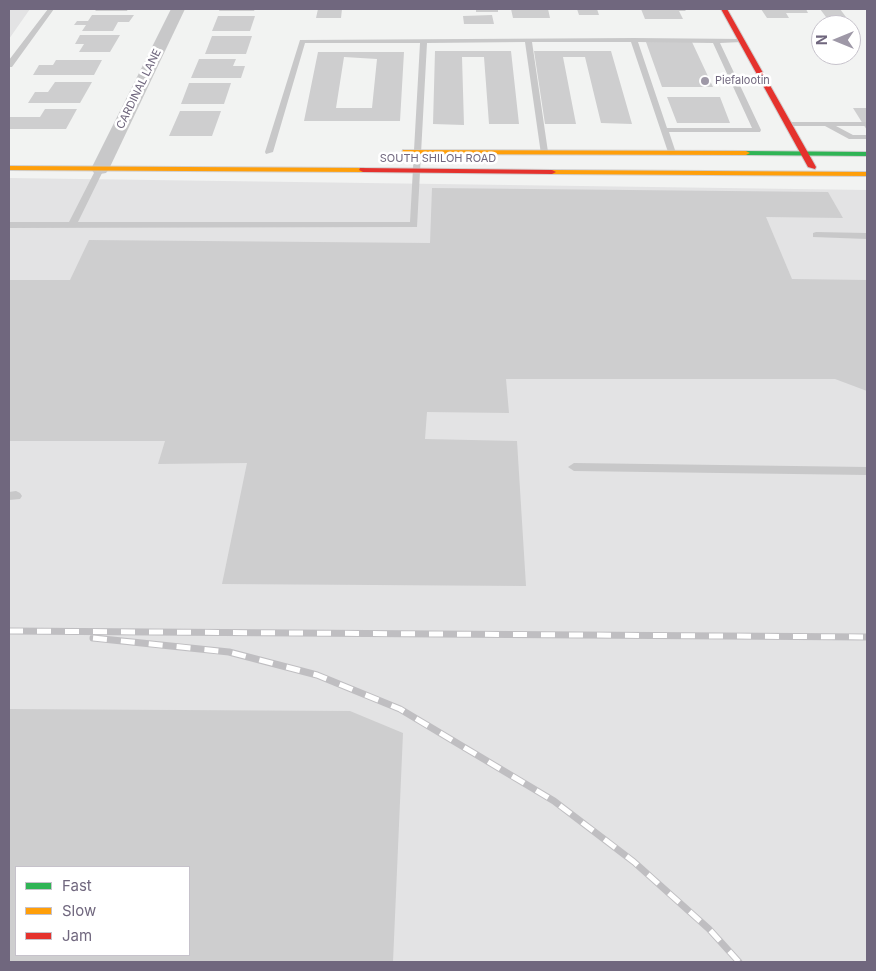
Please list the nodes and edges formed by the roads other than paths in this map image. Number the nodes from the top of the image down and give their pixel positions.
1 (51, 9) edge
2 (178, 9) edge
3 (724, 9) edge
4 (424, 40) junction
5 (528, 40) junction
6 (634, 40) junction
7 (742, 40) junction
8 (716, 41) junction
9 (9, 65) edge
10 (789, 124) junction
11 (824, 124) junction
12 (863, 124) dead end
13 (664, 130) junction
14 (867, 137) edge
15 (269, 152) dead end
16 (397, 152) dead end
17 (417, 152) junction
18 (544, 152) junction
19 (672, 153) junction
20 (805, 153) junction
21 (867, 154) edge
22 (9, 168) edge
23 (100, 169) junction
24 (417, 171) junction
25 (816, 174) junction
26 (867, 174) edge
27 (9, 225) edge
28 (72, 225) junction
29 (816, 236) dead end
30 (867, 236) edge
31 (574, 467) dead end
32 (867, 471) edge

1 - 9 lane
2 - 23 street, CARDINAL LANE
3 - 7 main road
4 - 5 lane
4 - 15 lane
4 - 17 lane
5 - 6 lane
5 - 18 lane
6 - 8 lane
6 - 13 lane
7 - 8 lane
7 - 10 main road
8 - 13 lane
10 - 11 lane
10 - 20 main road
11 - 12 lane
11 - 14 lane
13 - 19 lane
16 - 17 main road, SOUTH SHILOH ROAD
17 - 18 main road, SOUTH SHILOH ROAD
17 - 24 lane
18 - 19 main road, SOUTH SHILOH ROAD
19 - 20 main road, SOUTH SHILOH ROAD
20 - 21 main road, SOUTH SHILOH ROAD
20 - 25 main road
22 - 23 main road, SOUTH SHILOH ROAD
23 - 24 main road, SOUTH SHILOH ROAD
23 - 28 lane
24 - 25 main road, SOUTH SHILOH ROAD
24 - 28 lane
25 - 26 main road, SOUTH SHILOH ROAD
27 - 28 lane
29 - 30 lane
31 - 32 lane

